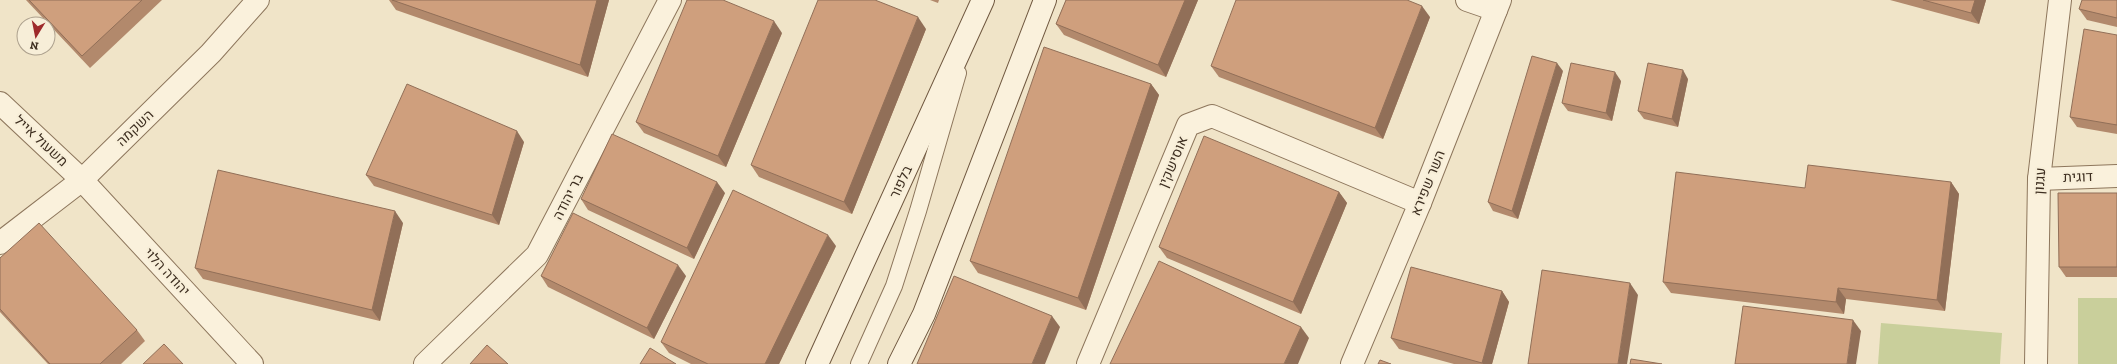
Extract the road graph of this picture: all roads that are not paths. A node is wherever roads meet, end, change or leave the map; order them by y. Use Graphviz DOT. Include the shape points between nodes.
graph roads {
  1 [pos="258,0"];
  2 [pos="670,0"];
  3 [pos="983,0"];
  4 [pos="1045,0"];
  5 [pos="1467,0"];
  6 [pos="2060,0"];
  7 [pos="1498,5"];
  8 [pos="971,31"];
  9 [pos="0,103"];
  10 [pos="2117,176"];
  11 [pos="2039,179"];
  12 [pos="82,180"];
  13 [pos="1420,204"];
  14 [pos="0,243"];
  15 [pos="252,364"];
  16 [pos="425,364"];
  17 [pos="817,364"];
  18 [pos="859,364"];
  19 [pos="899,364"];
  20 [pos="1088,364"];
  21 [pos="1352,364"];
  22 [pos="2036,364"];
  1 -- 12 [label="street, השקמה" via="211,53"];
  2 -- 16 [label="street, בר יהודה" via="537,255"];
  3 -- 8 [label="street, בלפור"];
  4 -- 19 [label="street" via="924,314"];
  5 -- 7 [label="street"];
  6 -- 11 [label="street, עגנון"];
  7 -- 13 [label="street, השר שפירא"];
  8 -- 17 [label="street, בלפור"];
  8 -- 18 [label="lane" via="894,286"];
  9 -- 12 [label="street, משעול אייל"];
  10 -- 11 [label="street, דוגית"];
  11 -- 22 [label="street, עגנון"];
  12 -- 14 [label="street, השקמה"];
  12 -- 15 [label="street, יהודה הלוי"];
  13 -- 20 [label="street, אוסישקין" via="1212,116 1188,125"];
  13 -- 21 [label="street, השר שפירא"];
}
